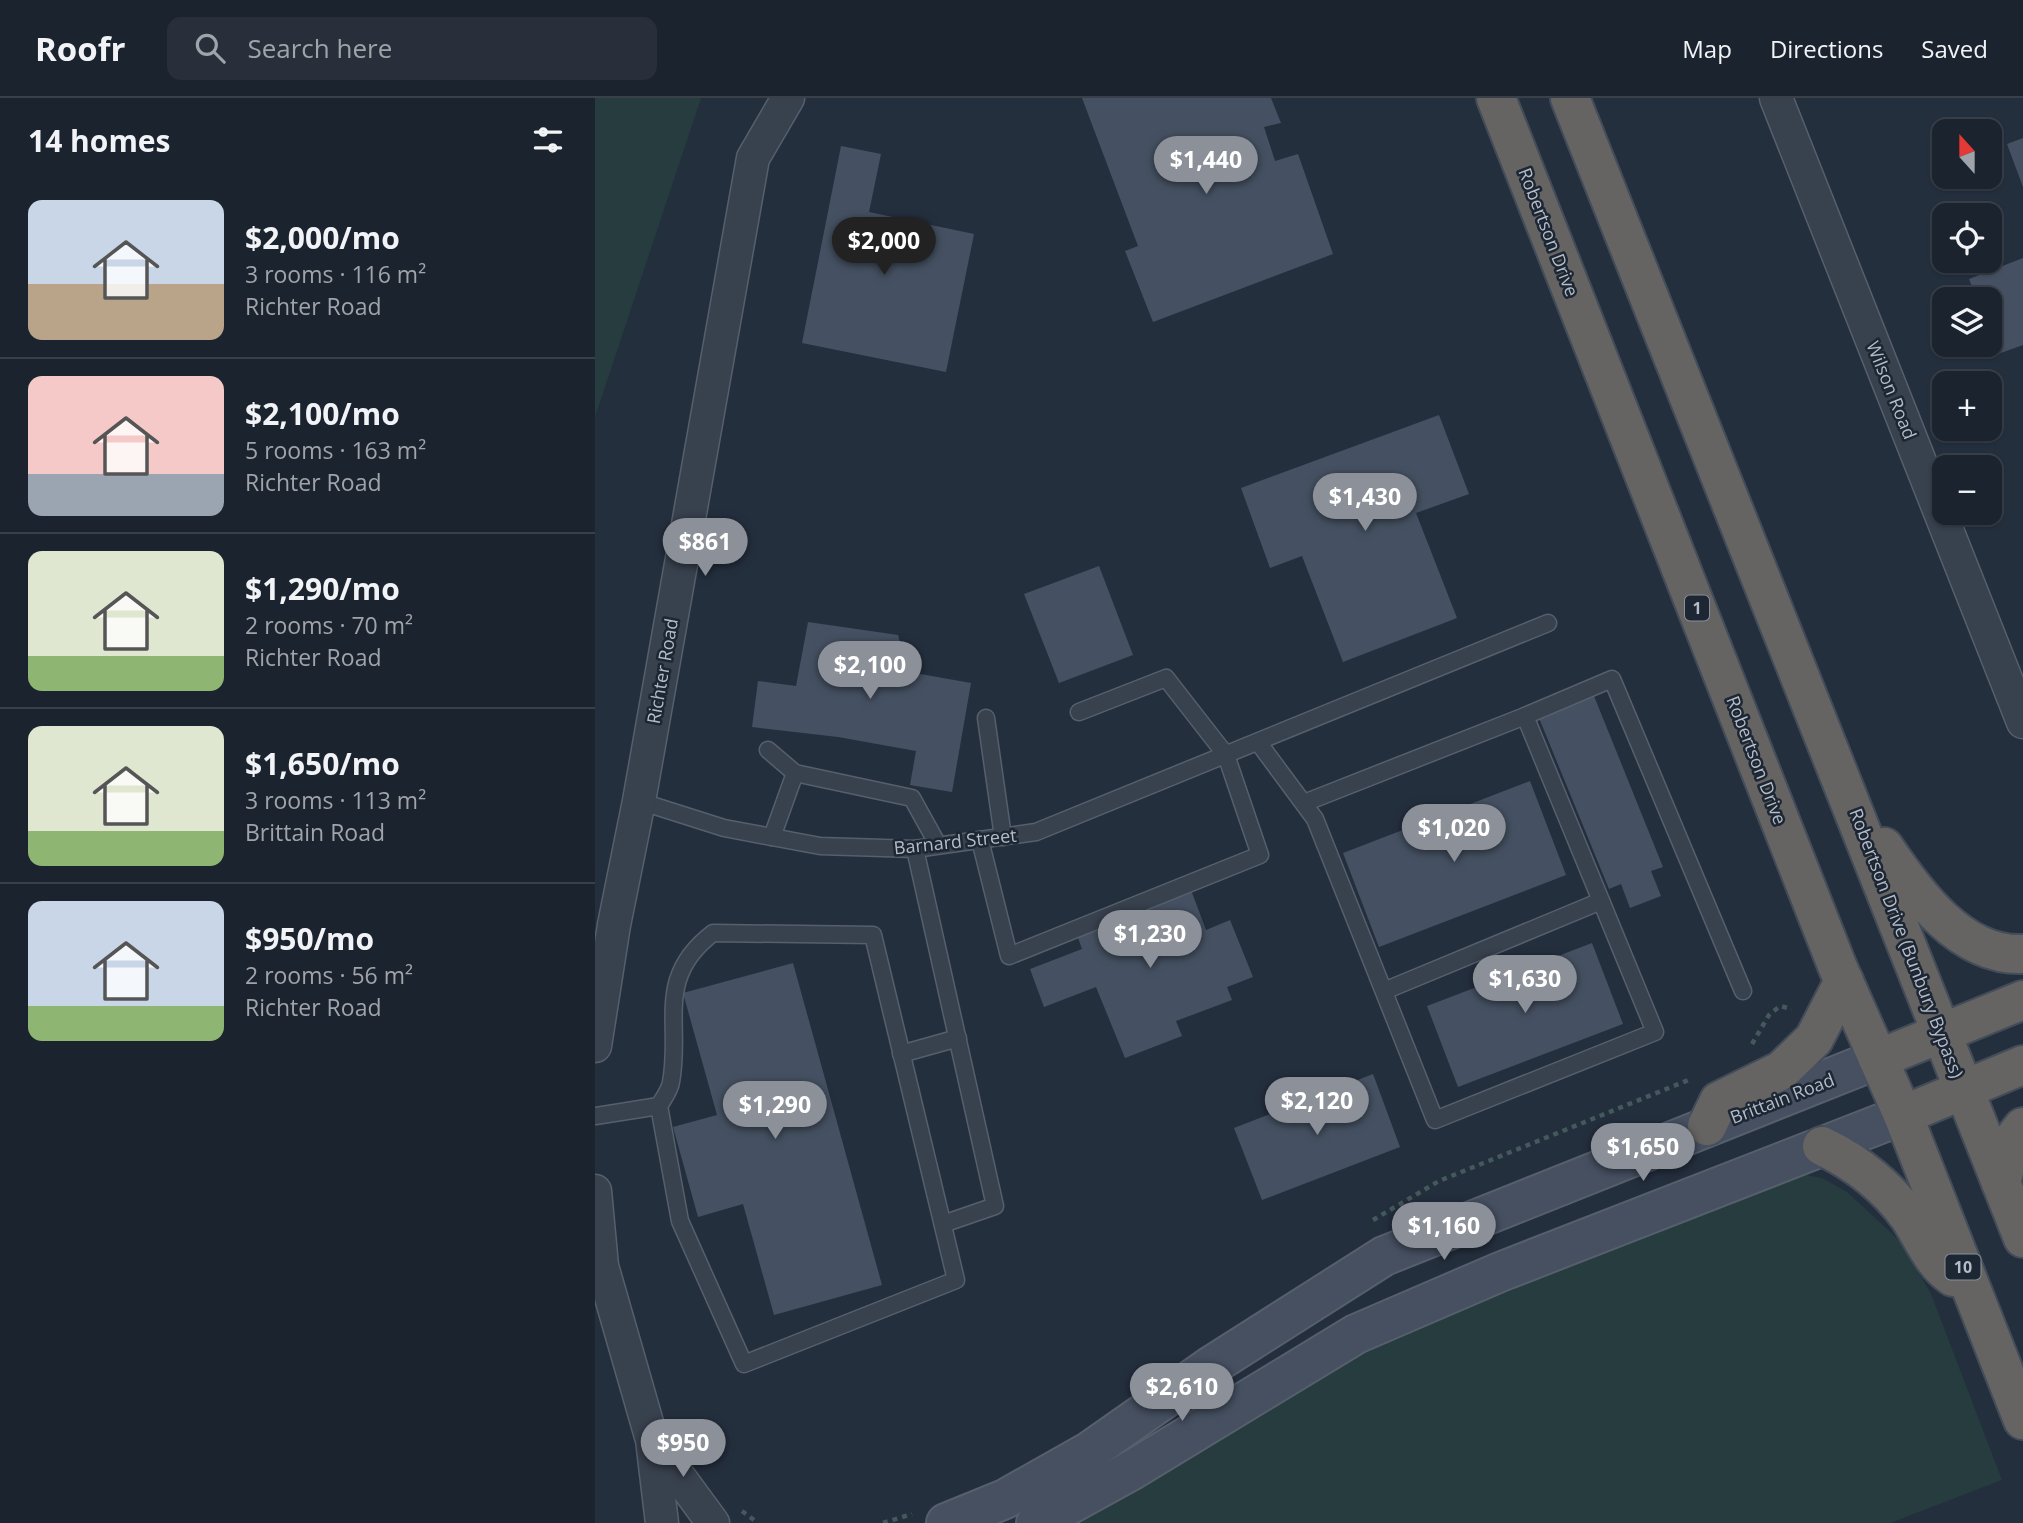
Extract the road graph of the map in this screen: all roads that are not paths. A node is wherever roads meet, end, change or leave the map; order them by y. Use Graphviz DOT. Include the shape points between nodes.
graph roads {
  1 [pos="788,98"];
  2 [pos="1496,98"];
  3 [pos="1570,98"];
  4 [pos="1776,98"];
  5 [pos="1548,623"];
  6 [pos="1079,712"];
  7 [pos="1525,716"];
  8 [pos="986,718"];
  9 [pos="2023,722"];
  10 [pos="1258,742"];
  11 [pos="768,750"];
  12 [pos="1226,755"];
  13 [pos="795,773"];
  14 [pos="1851,799"];
  15 [pos="639,802"];
  16 [pos="1304,803"];
  17 [pos="772,837"];
  18 [pos="1003,837"];
  19 [pos="980,840"];
  20 [pos="938,845"];
  21 [pos="915,849"];
  22 [pos="1601,901"];
  23 [pos="2023,954"];
  24 [pos="1844,981"];
  25 [pos="1384,991"];
  26 [pos="1743,991"];
  27 [pos="2023,1000"];
  28 [pos="1943,1033"];
  29 [pos="958,1038"];
  30 [pos="595,1046"];
  31 [pos="901,1054"];
  32 [pos="1878,1059"];
  33 [pos="2023,1065"];
  34 [pos="1964,1088"];
  35 [pos="659,1106"];
  36 [pos="1903,1115"];
  37 [pos="595,1116"];
  38 [pos="1707,1126"];
  39 [pos="2023,1127"];
  40 [pos="1822,1146"];
  41 [pos="2001,1183"];
  42 [pos="595,1191"];
  43 [pos="943,1224"];
  44 [pos="2023,1238"];
  45 [pos="1972,1290"];
  46 [pos="2023,1420"];
  47 [pos="652,1440"];
  48 [pos="662,1523"];
  49 [pos="713,1523"];
  50 [pos="946,1523"];
  51 [pos="1036,1523"];
  1 -- 15 [label="street, Richter Road" via="753,158"];
  2 -- 24 [label="highway, Robertson Drive / 1"];
  3 -- 14 [label="highway"];
  4 -- 9 [label="street, Wilson Road"];
  5 -- 10 [label="lane, Barnard Street"];
  6 -- 12 [label="lane" via="1166,678"];
  7 -- 16 [label="lane"];
  7 -- 22 [label="lane"];
  7 -- 26 [label="lane" via="1612,679"];
  8 -- 18 [label="lane"];
  10 -- 12 [label="lane, Barnard Street"];
  10 -- 16 [label="lane"];
  11 -- 13 [label="lane"];
  12 -- 18 [label="lane, Barnard Street" via="1036,832"];
  12 -- 19 [label="lane" via="1260,855 1009,956"];
  13 -- 17 [label="lane"];
  13 -- 20 [label="lane" via="907,795 915,800"];
  14 -- 23 [label="highway" via="1934,911 1969,940 2012,955"];
  14 -- 28 [label="highway, Robertson Drive (Bunbury Bypass)"];
  15 -- 17 [label="lane, Barnard Street" via="724,828"];
  15 -- 30 [label="street, Richter Road"];
  16 -- 25 [label="lane" via="1315,819"];
  17 -- 21 [label="lane, Barnard Street" via="820,846"];
  18 -- 19 [label="lane, Barnard Street"];
  19 -- 20 [label="lane, Barnard Street"];
  20 -- 21 [label="lane, Barnard Street"];
  21 -- 29 [label="lane"];
  22 -- 25 [label="lane"];
  22 -- 25 [label="lane" via="1655,1032 1435,1119"];
  24 -- 32 [label="highway, Robertson Drive / 1"];
  24 -- 38 [label="highway" via="1814,1039 1782,1070 1719,1101"];
  27 -- 28 [label="highway"];
  28 -- 32 [label="highway"];
  28 -- 34 [label="highway, Robertson Drive (Bunbury Bypass)"];
  29 -- 31 [label="lane"];
  29 -- 43 [label="lane" via="996,1206"];
  31 -- 35 [label="lane" via="873,935 713,933 694,947 673,996 671,1084"];
  31 -- 43 [label="lane"];
  32 -- 36 [label="highway, Robertson Drive / 1"];
  32 -- 38 [label="main road, Brittain Road"];
  33 -- 34 [label="highway"];
  34 -- 36 [label="highway"];
  34 -- 41 [label="highway"];
  35 -- 37 [label="lane"];
  35 -- 43 [label="lane" via="680,1221 744,1364 956,1280"];
  36 -- 40 [label="main road"];
  36 -- 45 [label="highway, Robertson Drive / 10"];
  38 -- 50 [label="main road, Brittain Road" via="1384,1256 1211,1366 1090,1451 1005,1499"];
  39 -- 41 [label="highway" via="2012,1141"];
  40 -- 45 [label="highway" via="1848,1158 1892,1195 1938,1267"];
  40 -- 51 [label="main road" via="1500,1272 1356,1334"];
  41 -- 44 [label="highway"];
  42 -- 47 [label="street" via="602,1266"];
  45 -- 46 [label="highway, Robertson Drive / 10"];
  47 -- 48 [label="street"];
  47 -- 49 [label="street"];
}
